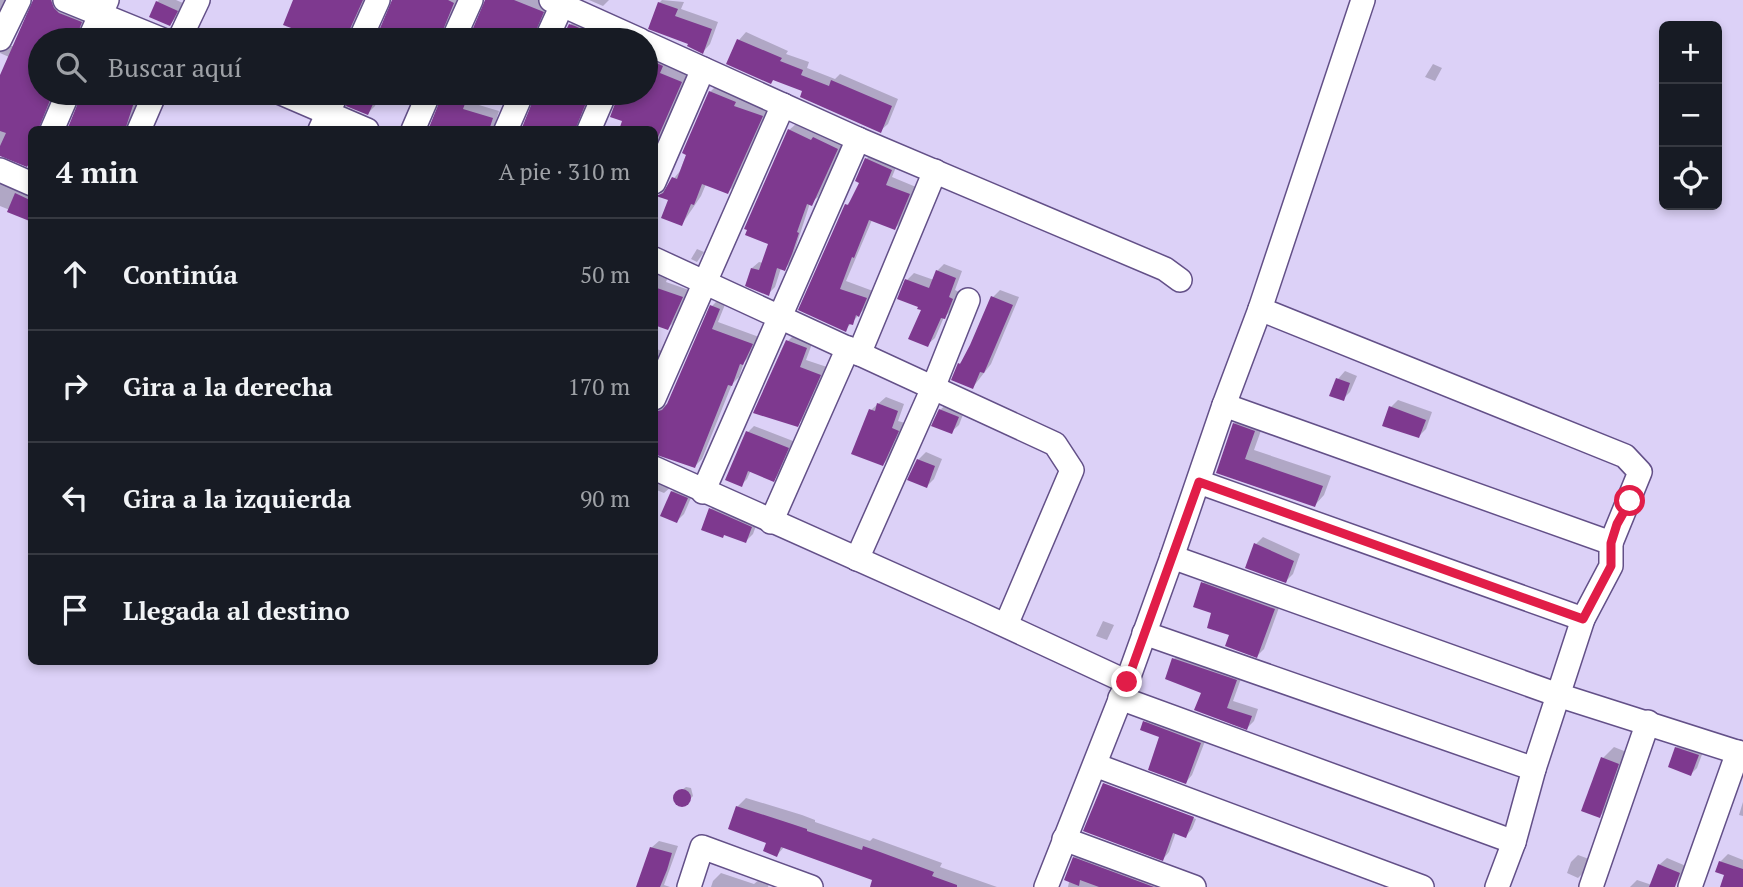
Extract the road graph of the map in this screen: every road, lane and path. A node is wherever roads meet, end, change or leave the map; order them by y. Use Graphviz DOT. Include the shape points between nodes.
graph roads {
  1 [pos="19,0"];
  2 [pos="65,0"];
  3 [pos="198,0"];
  4 [pos="378,0"];
  5 [pos="471,0"];
  6 [pos="1363,0"];
  7 [pos="556,3"];
  8 [pos="103,7"];
  9 [pos="94,28"];
  10 [pos="141,28"];
  11 [pos="185,28"];
  12 [pos="365,28"];
  13 [pos="458,28"];
  14 [pos="549,28"];
  15 [pos="610,28"];
  16 [pos="0,39"];
  17 [pos="658,50"];
  18 [pos="703,69"];
  19 [pos="783,104"];
  20 [pos="63,105"];
  21 [pos="150,105"];
  22 [pos="311,105"];
  23 [pos="424,105"];
  24 [pos="517,105"];
  25 [pos="600,105"];
  26 [pos="328,112"];
  27 [pos="54,126"];
  28 [pos="141,126"];
  29 [pos="358,126"];
  30 [pos="415,126"];
  31 [pos="508,126"];
  32 [pos="591,126"];
  33 [pos="858,139"];
  34 [pos="0,170"];
  35 [pos="935,171"];
  36 [pos="658,173"];
  37 [pos="28,182"];
  38 [pos="658,261"];
  39 [pos="1180,280"];
  40 [pos="705,282"];
  41 [pos="968,300"];
  42 [pos="1260,309"];
  43 [pos="780,317"];
  44 [pos="853,351"];
  45 [pos="933,388"];
  46 [pos="658,389"];
  47 [pos="1224,405"];
  48 [pos="658,470"];
  49 [pos="1199,482"];
  50 [pos="703,492"];
  51 [pos="771,522"];
  52 [pos="1611,543"];
  53 [pos="1172,557"];
  54 [pos="857,559"];
  55 [pos="1583,619"];
  56 [pos="1006,625"];
  57 [pos="1144,633"];
  58 [pos="1124,690"];
  59 [pos="1558,695"];
  60 [pos="1648,723"];
  61 [pos="1740,753"];
  62 [pos="1095,765"];
  63 [pos="1534,769"];
  64 [pos="1064,839"];
  65 [pos="1514,842"];
  66 [pos="689,887"];
  67 [pos="811,887"];
  68 [pos="1046,887"];
  69 [pos="1194,887"];
  70 [pos="1422,887"];
  71 [pos="1497,887"];
  72 [pos="1591,887"];
  73 [pos="1689,887"];
  1 -- 16 [label="street"];
  2 -- 8 [label="street"];
  3 -- 11 [label="street"];
  4 -- 12 [label="street"];
  5 -- 13 [label="street"];
  6 -- 42 [label="street"];
  7 -- 14 [label="street"];
  7 -- 15 [label="street"];
  8 -- 9 [label="street"];
  8 -- 10 [label="street"];
  17 -- 18 [label="street"];
  18 -- 19 [label="street"];
  18 -- 36 [label="street"];
  19 -- 33 [label="street"];
  19 -- 40 [label="street"];
  20 -- 27 [label="street"];
  21 -- 28 [label="street"];
  22 -- 26 [label="street"];
  23 -- 30 [label="street"];
  24 -- 31 [label="street"];
  25 -- 32 [label="street"];
  26 -- 29 [label="street"];
  33 -- 35 [label="street"];
  33 -- 43 [label="street"];
  34 -- 37 [label="street"];
  35 -- 39 [label="street" via="1165,269"];
  35 -- 44 [label="street"];
  38 -- 40 [label="street"];
  40 -- 43 [label="street"];
  40 -- 46 [label="street"];
  41 -- 45 [label="street"];
  42 -- 47 [label="street"];
  42 -- 52 [label="street" via="1625,456 1640,472"];
  43 -- 44 [label="street"];
  43 -- 50 [label="street"];
  44 -- 45 [label="street"];
  44 -- 51 [label="street"];
  45 -- 54 [label="street"];
  45 -- 56 [label="street" via="1055,444 1072,470"];
  47 -- 49 [label="street"];
  47 -- 52 [label="street"];
  48 -- 50 [label="street"];
  49 -- 53 [label="street"];
  49 -- 55 [label="street"];
  50 -- 51 [label="street"];
  51 -- 54 [label="street"];
  52 -- 55 [label="street" via="1611,566"];
  53 -- 57 [label="street"];
  53 -- 59 [label="street"];
  54 -- 56 [label="street"];
  55 -- 59 [label="street"];
  56 -- 58 [label="street"];
  57 -- 58 [label="street"];
  57 -- 63 [label="street"];
  58 -- 62 [label="street"];
  58 -- 65 [label="street"];
  59 -- 60 [label="street"];
  59 -- 63 [label="street"];
  60 -- 61 [label="street"];
  60 -- 72 [label="street"];
  61 -- 73 [label="street"];
  62 -- 64 [label="street"];
  62 -- 70 [label="street"];
  63 -- 65 [label="street"];
  64 -- 68 [label="street"];
  64 -- 69 [label="street"];
  65 -- 71 [label="street"];
  66 -- 67 [label="street" via="702,847"];
}
